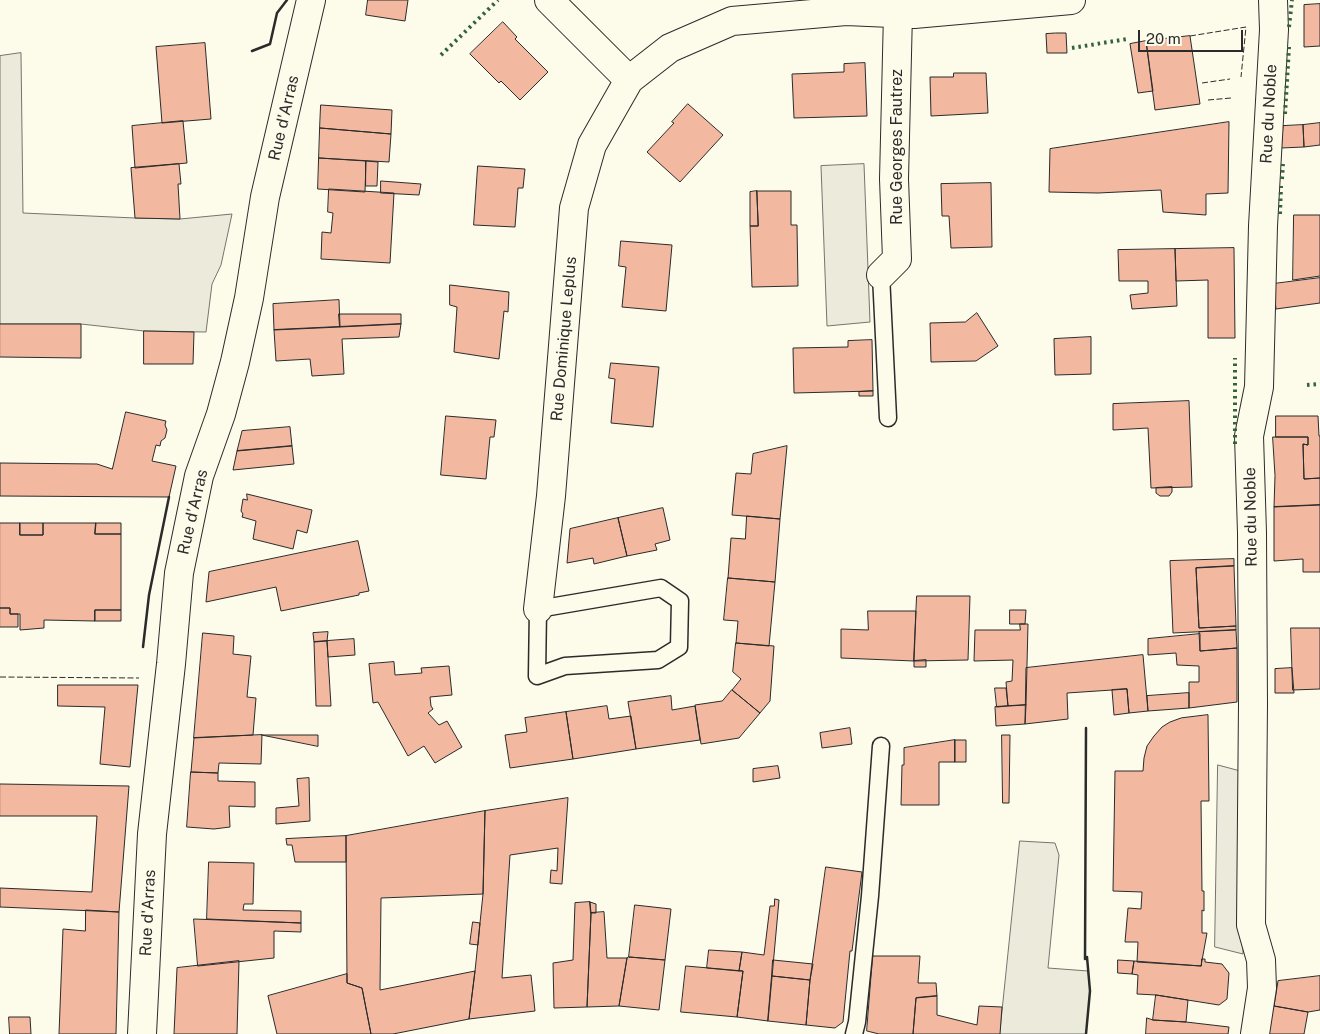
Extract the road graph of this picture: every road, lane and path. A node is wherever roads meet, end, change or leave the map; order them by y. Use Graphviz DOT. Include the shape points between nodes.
graph roads {
  1 [pos="311,0"];
  2 [pos="550,0"];
  3 [pos="1070,0"];
  4 [pos="1273,0"];
  5 [pos="898,13"];
  6 [pos="629,80"];
  7 [pos="882,275"];
  8 [pos="888,418"];
  9 [pos="538,609"];
  10 [pos="882,746"];
  11 [pos="142,1034"];
  12 [pos="854,1034"];
  13 [pos="1255,1034"];
  1 -- 11 [label="street, Rue d'Arras" via="265,197 235,362 199,476 179,573 152,834"];
  2 -- 6 [label="street"];
  3 -- 5 [label="street"];
  4 -- 13 [label="street, Rue du Noble" via="1259,388 1249,436 1253,704 1250,925 1261,960 1262,988"];
  5 -- 6 [label="street" via="846,11 732,20 670,48"];
  5 -- 7 [label="street, Rue Georges Fautrez" via="894,179 897,259"];
  6 -- 9 [label="street, Rue Dominique Leplus" via="592,145 574,208 551,496"];
  7 -- 8 [label="lane"];
  9 -- 9 [label="lane" via="537,676 565,666 658,660 679,647 680,601 662,588"];
  10 -- 12 [label="lane" via="870,896"];
}
